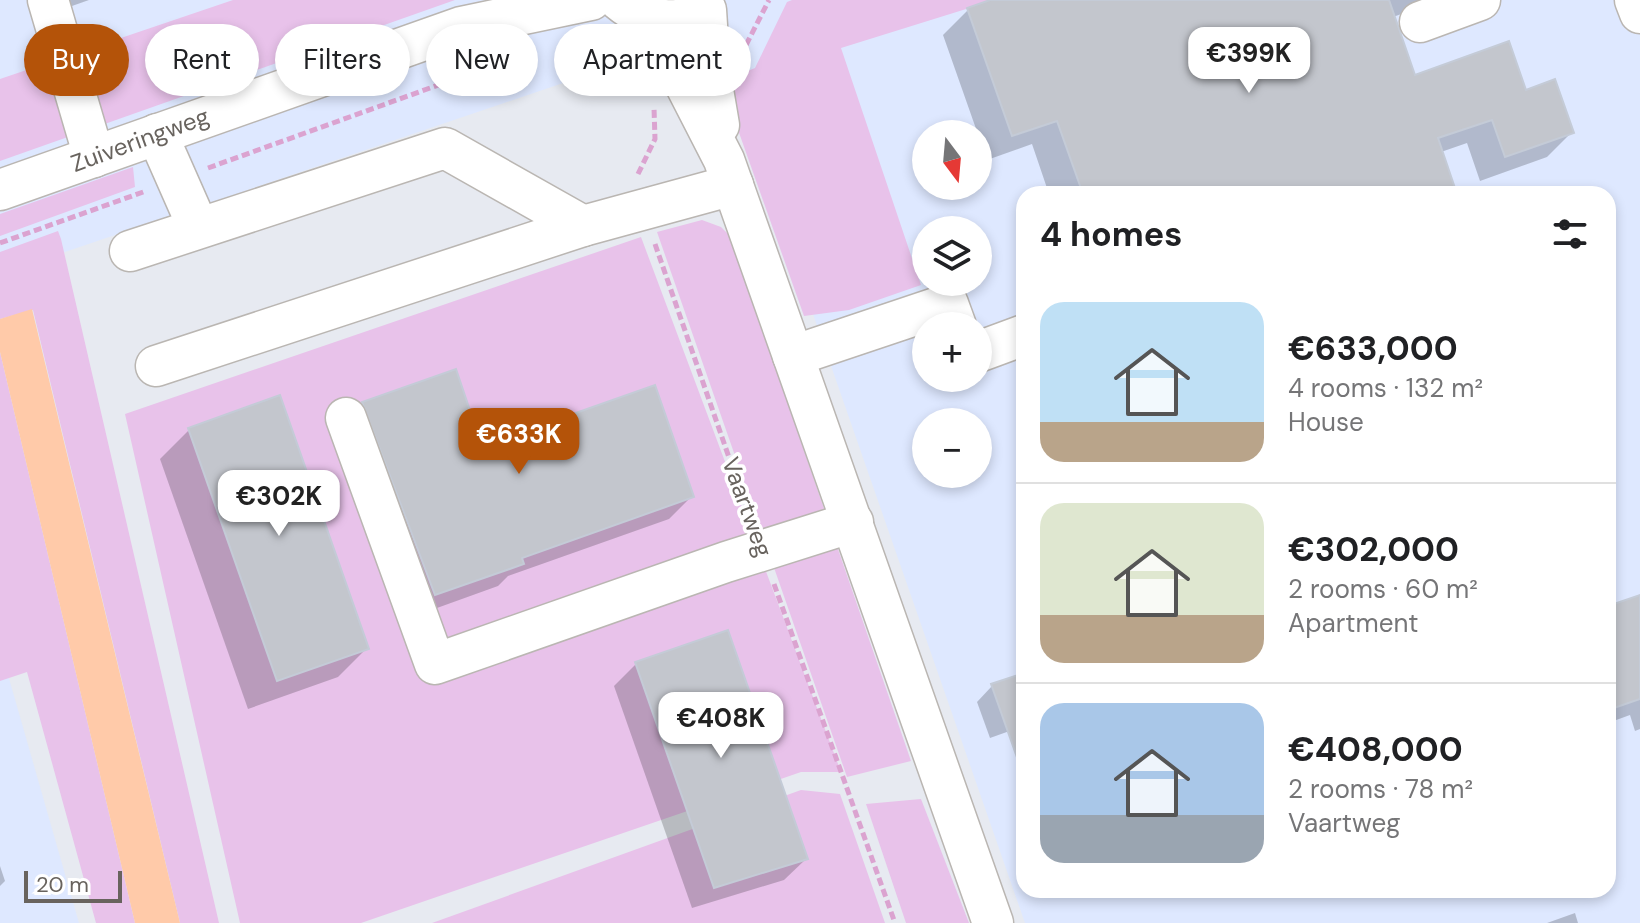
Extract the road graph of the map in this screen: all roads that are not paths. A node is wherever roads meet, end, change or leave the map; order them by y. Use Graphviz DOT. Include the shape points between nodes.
graph roads {
  1 [pos="48,0"];
  2 [pos="503,0"];
  3 [pos="591,0"];
  4 [pos="619,0"];
  5 [pos="1480,0"];
  6 [pos="1635,0"];
  7 [pos="710,5"];
  8 [pos="1640,13"];
  9 [pos="658,21"];
  10 [pos="1420,22"];
  11 [pos="466,24"];
  12 [pos="475,24"];
  13 [pos="426,39"];
  14 [pos="157,134"];
  15 [pos="94,157"];
  16 [pos="729,173"];
  17 [pos="0,190"];
  18 [pos="583,226"];
  19 [pos="198,227"];
  20 [pos="130,251"];
  21 [pos="924,312"];
  22 [pos="951,312"];
  23 [pos="912,316"];
  24 [pos="1016,338"];
  25 [pos="992,347"];
  26 [pos="793,356"];
  27 [pos="156,366"];
  28 [pos="346,418"];
  29 [pos="853,522"];
  30 [pos="993,923"];
  1 -- 15 [label="street"];
  2 -- 11 [label="street, Zuiveringweg"];
  3 -- 12 [label="street, Zuiveringweg"];
  4 -- 9 [label="street"];
  5 -- 10 [label="street"];
  6 -- 8 [label="street"];
  7 -- 9 [label="street" via="683,20"];
  7 -- 16 [label="street" via="710,72"];
  9 -- 16 [label="street"];
  13 -- 14 [label="street, Zuiveringweg"];
  14 -- 15 [label="street, Zuiveringweg"];
  14 -- 19 [label="street"];
  15 -- 17 [label="street, Zuiveringweg"];
  16 -- 18 [label="street"];
  16 -- 26 [label="street"];
  18 -- 19 [label="street" via="445,148"];
  18 -- 27 [label="street"];
  19 -- 20 [label="street"];
  21 -- 22 [label="street" via="948,304"];
  23 -- 26 [label="street"];
  24 -- 25 [label="street"];
  26 -- 29 [label="street"];
  28 -- 29 [label="street" via="435,664"];
  29 -- 30 [label="street"];
}
